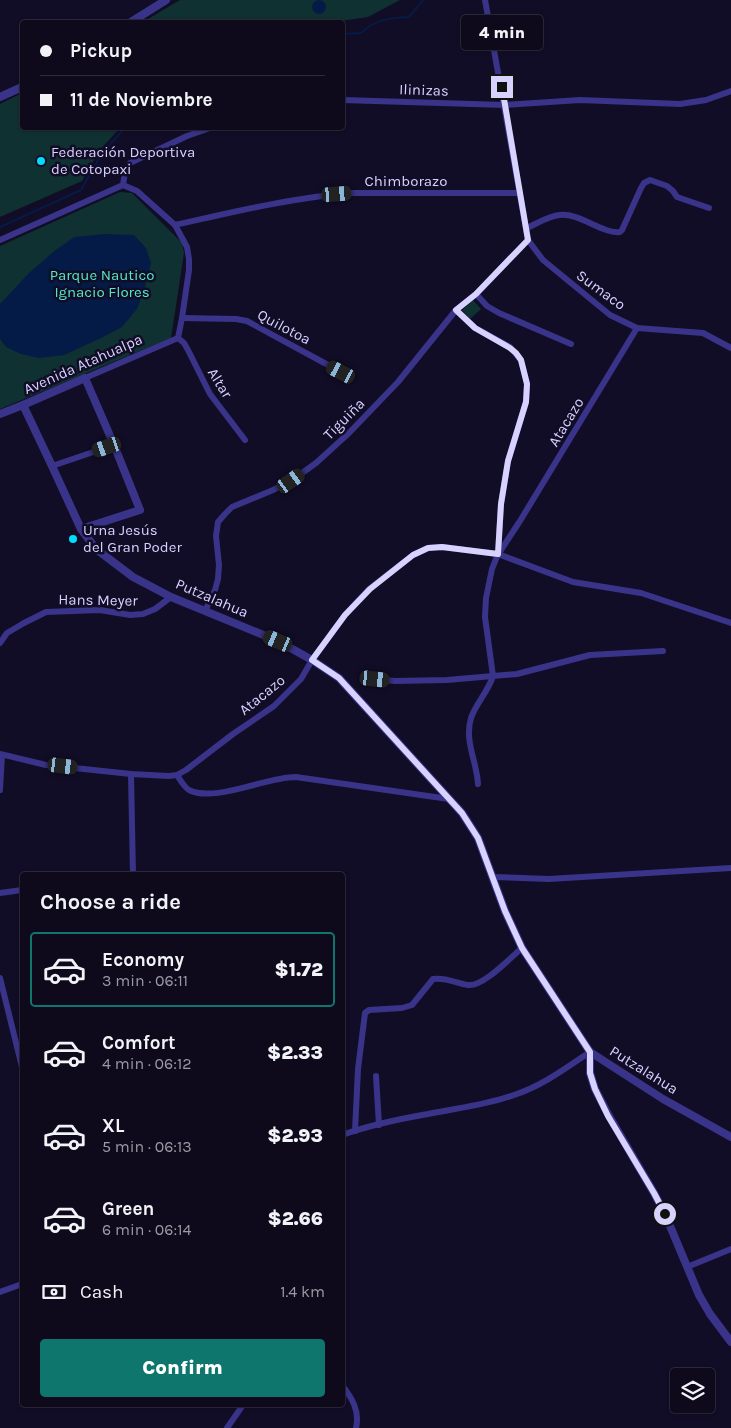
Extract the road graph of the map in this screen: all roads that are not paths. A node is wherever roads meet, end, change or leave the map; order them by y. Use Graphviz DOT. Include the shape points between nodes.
graph roads {
  1 [pos="166,0"];
  2 [pos="485,0"];
  3 [pos="134,20"];
  4 [pos="20,88"];
  5 [pos="731,91"];
  6 [pos="0,97"];
  7 [pos="345,100"];
  8 [pos="505,105"];
  9 [pos="204,130"];
  10 [pos="123,184"];
  11 [pos="520,193"];
  12 [pos="709,208"];
  13 [pos="175,226"];
  14 [pos="527,228"];
  15 [pos="0,240"];
  16 [pos="528,240"];
  17 [pos="476,294"];
  18 [pos="456,310"];
  19 [pos="182,318"];
  20 [pos="637,328"];
  21 [pos="178,338"];
  22 [pos="571,344"];
  23 [pos="731,348"];
  24 [pos="341,372"];
  25 [pos="85,378"];
  26 [pos="23,406"];
  27 [pos="0,414"];
  28 [pos="245,440"];
  29 [pos="114,445"];
  30 [pos="52,466"];
  31 [pos="81,529"];
  32 [pos="498,554"];
  33 [pos="171,597"];
  34 [pos="205,611"];
  35 [pos="731,624"];
  36 [pos="0,643"];
  37 [pos="664,651"];
  38 [pos="312,660"];
  39 [pos="493,676"];
  40 [pos="375,679"];
  41 [pos="1,754"];
  42 [pos="131,774"];
  43 [pos="177,775"];
  44 [pos="478,784"];
  45 [pos="0,790"];
  46 [pos="449,799"];
  47 [pos="731,868"];
  48 [pos="133,872"];
  49 [pos="493,877"];
  50 [pos="20,890"];
  51 [pos="0,894"];
  52 [pos="522,948"];
  53 [pos="0,978"];
  54 [pos="590,1052"];
  55 [pos="20,1059"];
  56 [pos="376,1076"];
  57 [pos="379,1124"];
  58 [pos="355,1131"];
  59 [pos="345,1134"];
  60 [pos="731,1137"];
  61 [pos="731,1249"];
  62 [pos="687,1267"];
  63 [pos="20,1285"];
  64 [pos="0,1292"];
  65 [pos="731,1342"];
  66 [pos="345,1389"];
  67 [pos="242,1407"];
  68 [pos="227,1428"];
  69 [pos="356,1428"];
  1 -- 3 [label="street"];
  2 -- 8 [label="street"];
  4 -- 6 [label="street"];
  5 -- 8 [label="street, Ilinizas" via="706,100 680,104 580,100"];
  7 -- 8 [label="street, Ilinizas"];
  8 -- 11 [label="street"];
  9 -- 10 [label="street" via="130,163"];
  10 -- 13 [label="street" via="137,191"];
  10 -- 15 [label="street"];
  11 -- 13 [label="street, Chimborazo" via="324,195"];
  11 -- 14 [label="street"];
  12 -- 14 [label="street" via="677,197 667,186 650,180 641,188 620,232 565,215 552,216"];
  13 -- 19 [label="street" via="187,247 189,259"];
  14 -- 16 [label="street"];
  16 -- 17 [label="street, Tiguiña"];
  16 -- 20 [label="street, Sumaco" via="543,260 610,315"];
  17 -- 18 [label="street, Tiguiña"];
  17 -- 22 [label="street" via="499,313"];
  18 -- 32 [label="street" via="475,328 516,353 527,384 526,402 508,461"];
  18 -- 34 [label="street, Tiguiña" via="398,382 316,463 291,481 232,507 224,514 218,522 216,536 218,579"];
  19 -- 21 [label="street"];
  19 -- 24 [label="street, Quilotoa" via="247,321"];
  20 -- 23 [label="street, Sumaco" via="703,333"];
  20 -- 32 [label="street, Atacazo"];
  21 -- 25 [label="street, Avenida Atahualpa"];
  21 -- 28 [label="street, Altar" via="188,350 210,394"];
  25 -- 26 [label="street, Avenida Atahualpa"];
  25 -- 29 [label="street"];
  26 -- 27 [label="street, Avenida Atahualpa"];
  26 -- 30 [label="street, Putzalahua"];
  29 -- 30 [label="street"];
  29 -- 31 [label="street" via="140,510"];
  30 -- 31 [label="street, Putzalahua"];
  31 -- 33 [label="street, Putzalahua" via="96,549 133,577"];
  32 -- 35 [label="street, Atacazo" via="573,582 641,593"];
  32 -- 38 [label="street, Atacazo" via="442,547 428,548 413,555 370,589 345,615"];
  32 -- 39 [label="street" via="486,598 485,617"];
  33 -- 34 [label="street, Putzalahua"];
  33 -- 36 [label="street, Hans Meyer" via="143,614 100,610 46,612 24,622"];
  34 -- 38 [label="street, Putzalahua" via="278,641"];
  37 -- 39 [label="street" via="590,655 518,674"];
  38 -- 43 [label="street, Atacazo" via="301,679 274,706"];
  38 -- 46 [label="street, Putzalahua" via="339,678"];
  39 -- 40 [label="street" via="418,681"];
  39 -- 44 [label="street" via="470,720 470,746"];
  41 -- 42 [label="street" via="46,765"];
  41 -- 45 [label="street"];
  42 -- 43 [label="street"];
  42 -- 48 [label="street"];
  43 -- 46 [label="street" via="187,789 202,794 296,777"];
  46 -- 49 [label="street, Putzalahua" via="478,838"];
  47 -- 49 [label="street" via="549,878"];
  49 -- 52 [label="street, Putzalahua"];
  50 -- 51 [label="street"];
  52 -- 54 [label="street, Putzalahua"];
  52 -- 58 [label="street" via="478,983 470,985 433,979 412,1004 365,1013"];
  53 -- 55 [label="street"];
  54 -- 57 [label="street" via="551,1078 515,1095 478,1106"];
  54 -- 60 [label="street, Putzalahua" via="663,1099"];
  54 -- 62 [label="street" via="590,1073 595,1089 665,1214"];
  56 -- 57 [label="street"];
  57 -- 58 [label="street"];
  58 -- 59 [label="street"];
  61 -- 62 [label="street"];
  62 -- 65 [label="street" via="710,1314"];
  63 -- 64 [label="street"];
  66 -- 69 [label="street" via="357,1409"];
  67 -- 68 [label="street"];
}
